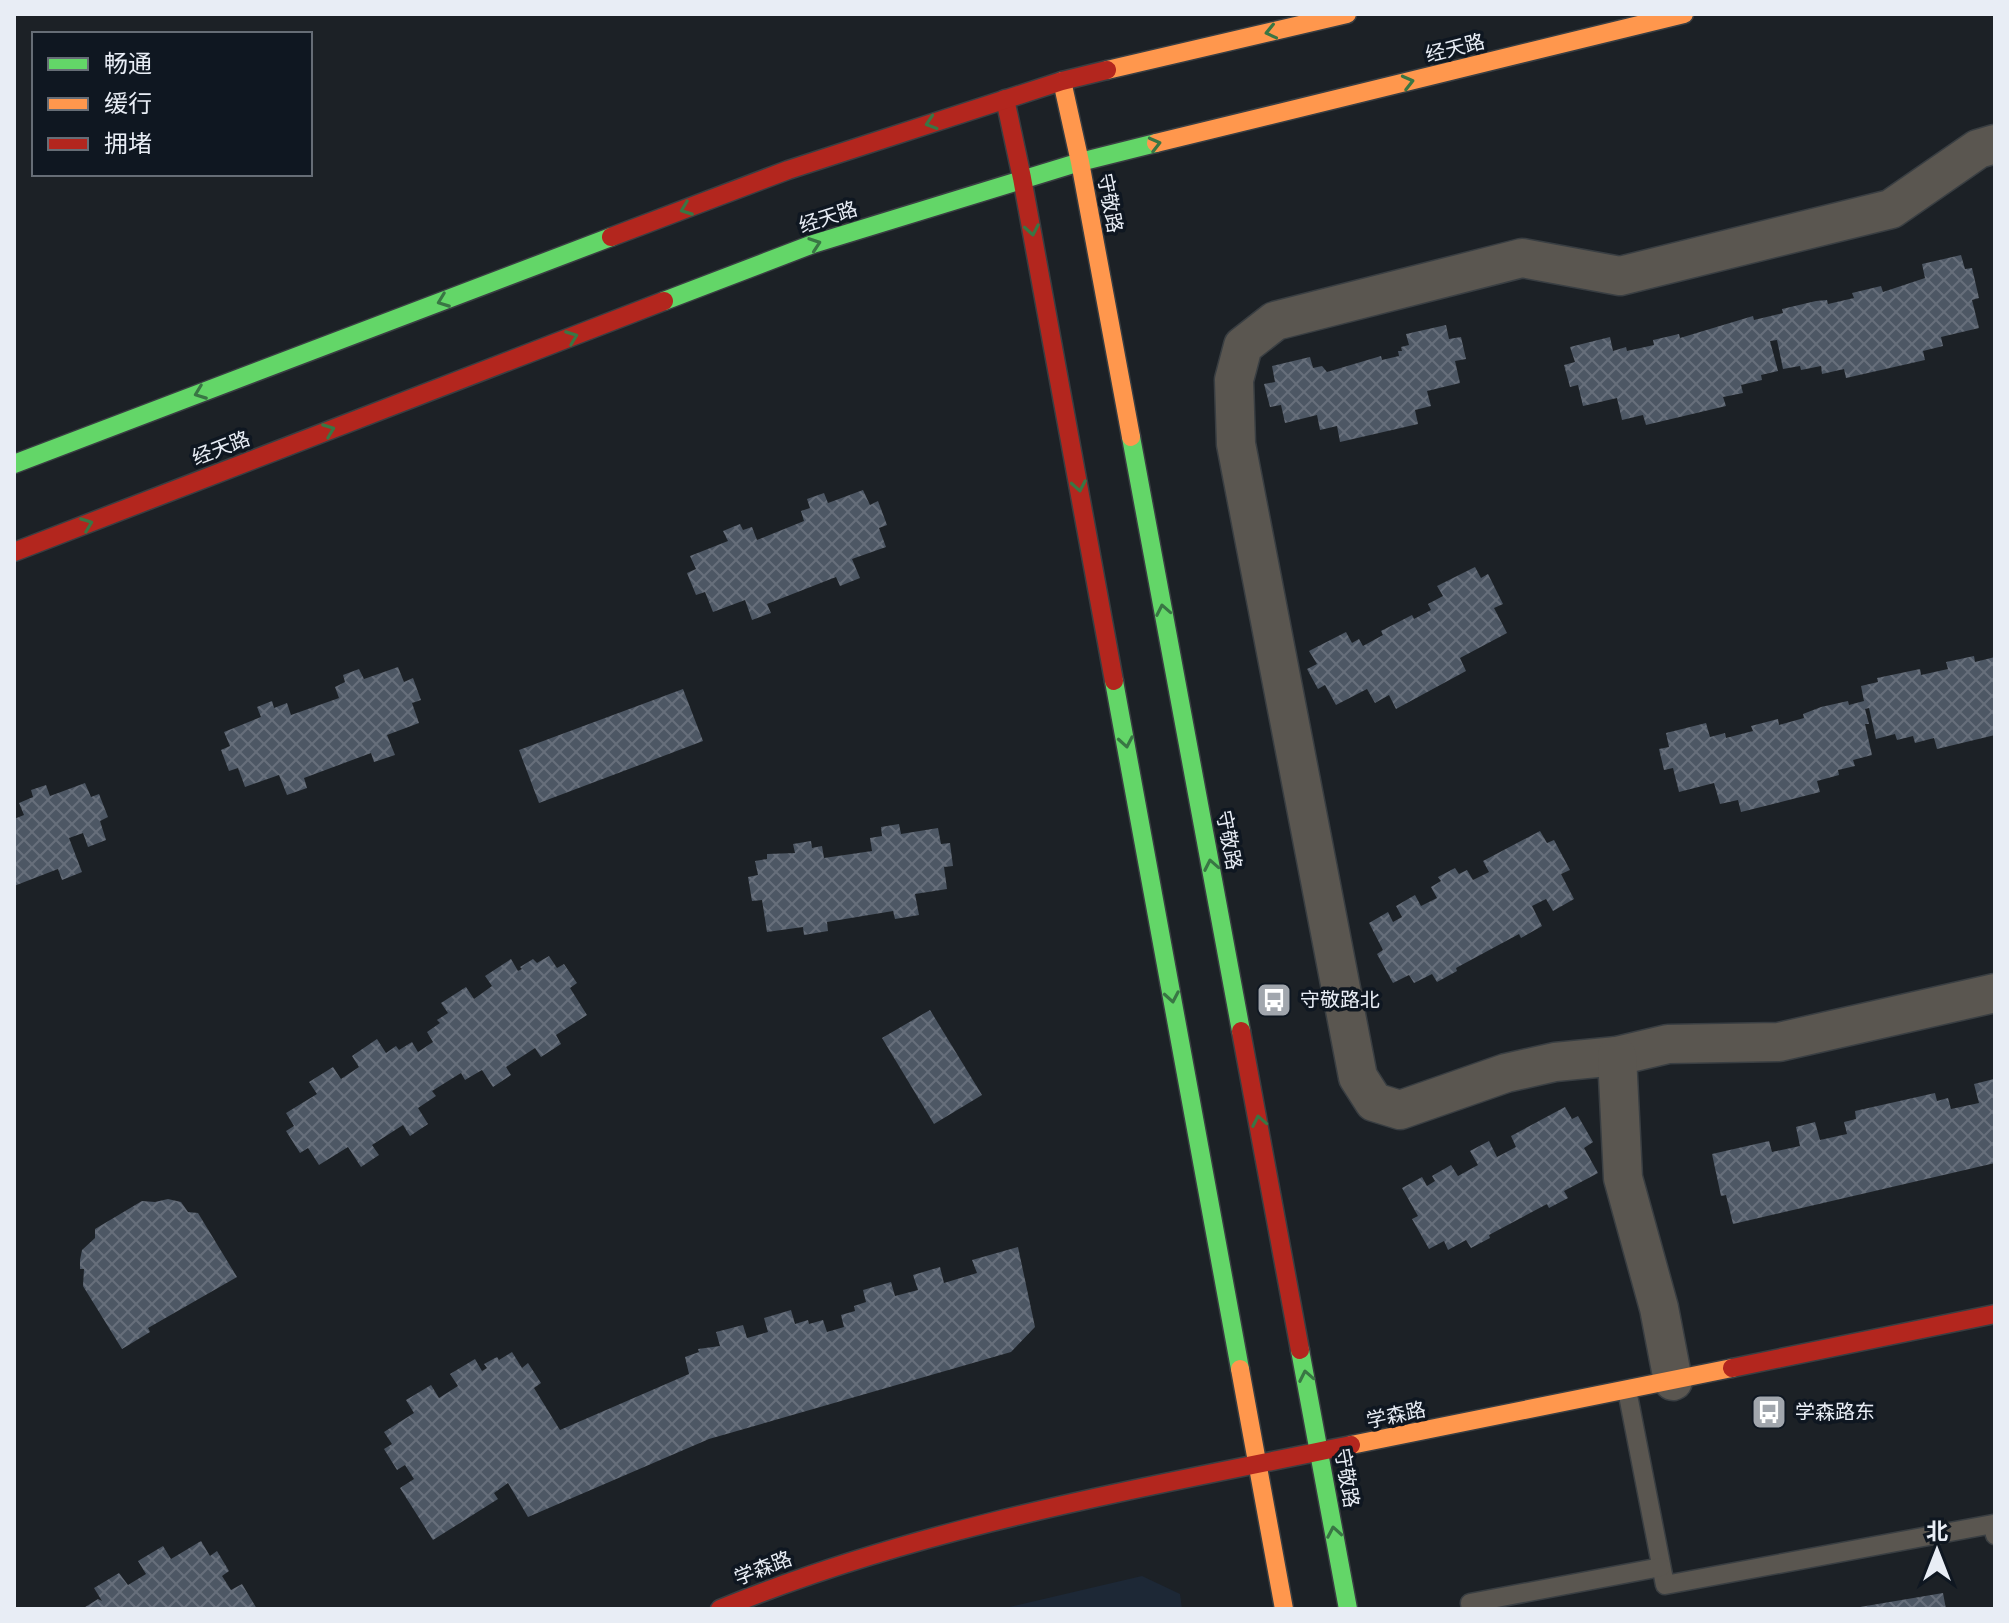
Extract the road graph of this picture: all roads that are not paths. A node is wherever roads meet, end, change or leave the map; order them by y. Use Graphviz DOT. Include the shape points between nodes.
graph roads {
  1 [pos="1347,14"];
  2 [pos="1684,14"];
  3 [pos="1062,81"];
  4 [pos="1005,99"];
  5 [pos="1995,144"];
  6 [pos="1080,162"];
  7 [pos="1022,178"];
  8 [pos="14,464"];
  9 [pos="14,552"];
  10 [pos="1995,993"];
  11 [pos="1617,1056"];
  12 [pos="1995,1314"];
  13 [pos="1673,1381"];
  14 [pos="1627,1390"];
  15 [pos="1321,1453"];
  16 [pos="1258,1466"];
  17 [pos="1995,1535"];
  18 [pos="1661,1567"];
  19 [pos="720,1609"];
  20 [pos="1284,1609"];
  21 [pos="1348,1609"];
  22 [pos="1471,1609"];
  1 -- 3 [label="main road, one-way"];
  6 -- 2 [label="main road, 经天路, one-way"];
  3 -- 4 [label="main road"];
  3 -- 6 [label="main road, 守敬路"];
  4 -- 7 [label="main road"];
  4 -- 8 [label="main road, one-way" via="788,170"];
  5 -- 11 [label="street" via="1978,149 1891,209 1620,276 1522,258 1275,321 1243,346 1234,380 1236,444 1358,1077 1374,1102 1400,1110 1506,1073"];
  6 -- 7 [label="main road, 经天路"];
  15 -- 6 [label="main road, 守敬路, one-way"];
  9 -- 7 [label="main road, 经天路, one-way" via="813,244"];
  7 -- 16 [label="main road, one-way"];
  10 -- 11 [label="street" via="1779,1042 1668,1044"];
  11 -- 13 [label="street" via="1623,1178"];
  12 -- 13 [label="main road, 学森路"];
  13 -- 14 [label="main road, 学森路"];
  14 -- 15 [label="main road, 学森路"];
  14 -- 18 [label="lane"];
  15 -- 16 [label="main road, 学森路"];
  21 -- 15 [label="main road, 守敬路, one-way"];
  16 -- 19 [label="main road, 学森路" via="1034,1510 793,1579"];
  16 -- 20 [label="main road"];
  17 -- 18 [label="lane" via="1993,1524 1665,1585"];
  18 -- 22 [label="lane" via="1470,1603"];
}
